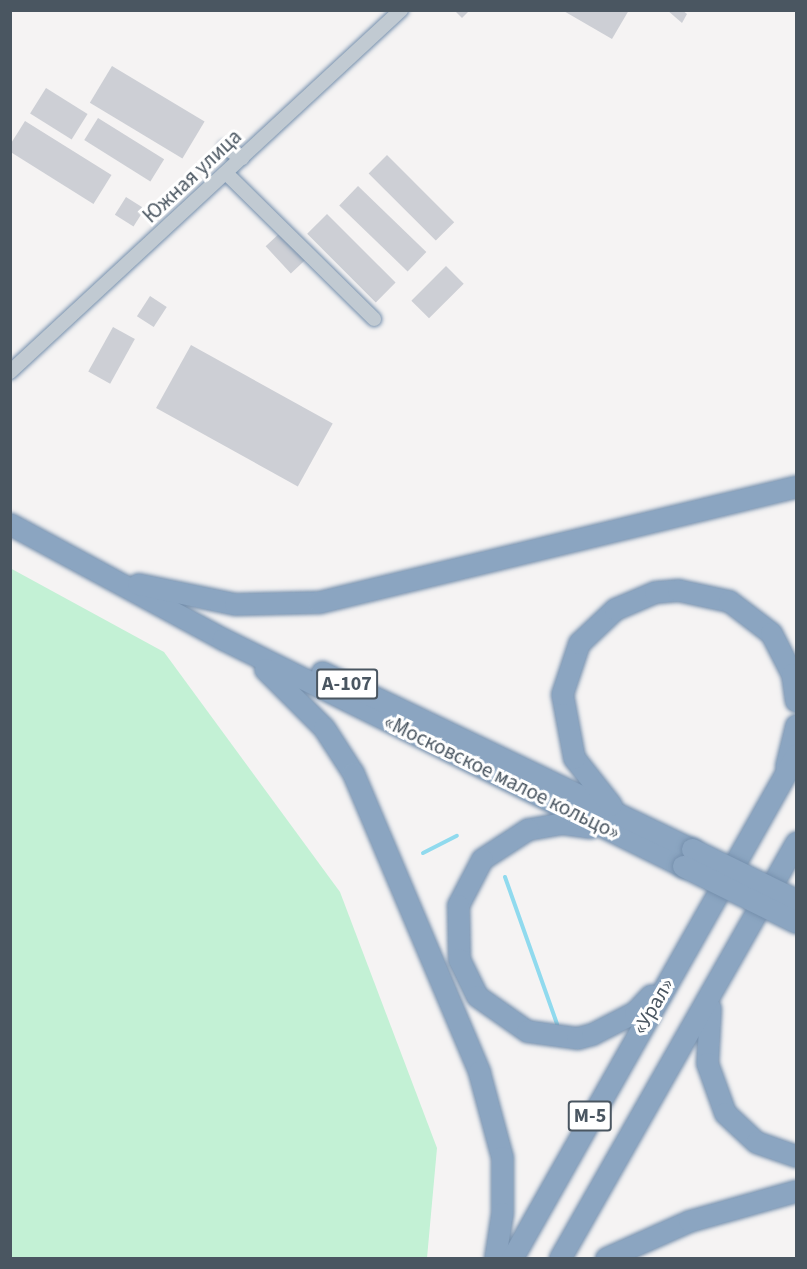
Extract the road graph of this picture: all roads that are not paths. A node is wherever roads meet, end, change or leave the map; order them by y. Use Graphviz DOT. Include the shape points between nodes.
graph roads {
  1 [pos="401,10"];
  2 [pos="225,148"];
  3 [pos="242,158"];
  4 [pos="226,173"];
  5 [pos="374,319"];
  6 [pos="10,372"];
  7 [pos="796,487"];
  8 [pos="10,524"];
  9 [pos="50,545"];
  10 [pos="129,582"];
  11 [pos="223,639"];
  12 [pos="796,700"];
  13 [pos="796,725"];
  14 [pos="796,755"];
  15 [pos="782,781"];
  16 [pos="639,834"];
  17 [pos="796,842"];
  18 [pos="687,858"];
  19 [pos="796,900"];
  20 [pos="796,922"];
  21 [pos="671,975"];
  22 [pos="712,997"];
  23 [pos="796,1156"];
  24 [pos="796,1191"];
  25 [pos="495,1258"];
  26 [pos="512,1258"];
  27 [pos="560,1258"];
  28 [pos="606,1258"];
  1 -- 3 [label="street, Южная улица"];
  2 -- 3 [label="street"];
  3 -- 4 [label="street, Южная улица"];
  4 -- 5 [label="street"];
  4 -- 6 [label="street, Южная улица"];
  7 -- 10 [label="highway" via="319,602 235,604"];
  8 -- 9 [label="highway, «Московское малое кольцо» / А-107"];
  9 -- 10 [label="highway, «Московское малое кольцо» / А-107"];
  9 -- 11 [label="highway, «Московское малое кольцо» / А-107"];
  10 -- 16 [label="highway, «Московское малое кольцо» / А-107"];
  11 -- 16 [label="highway, «Московское малое кольцо» / А-107"];
  11 -- 25 [label="highway" via="285,686 324,728 366,802 479,1072 496,1126 503,1179"];
  12 -- 16 [label="highway" via="792,674 771,633 729,601 704,592 655,592 597,623 568,666 564,724 574,758 593,788"];
  13 -- 15 [label="highway"];
  14 -- 15 [label="highway, «Урал» / М-5"];
  15 -- 21 [label="highway, «Урал» / М-5"];
  16 -- 18 [label="highway, «Московское малое кольцо» / А-107"];
  16 -- 21 [label="highway" via="563,823 528,830 495,847 470,873 462,890 455,924 459,959 477,996 493,1010 527,1031 577,1038 614,1025"];
  17 -- 22 [label="highway, М-5"];
  18 -- 19 [label="highway, «Московское малое кольцо» / А-107, bridge"];
  18 -- 20 [label="highway, «Московское малое кольцо» / А-107, bridge"];
  21 -- 26 [label="highway, «Урал» / М-5"];
  22 -- 23 [label="highway" via="707,1063 725,1113 756,1142"];
  22 -- 27 [label="highway, М-5"];
  24 -- 28 [label="highway" via="689,1221"];
}
